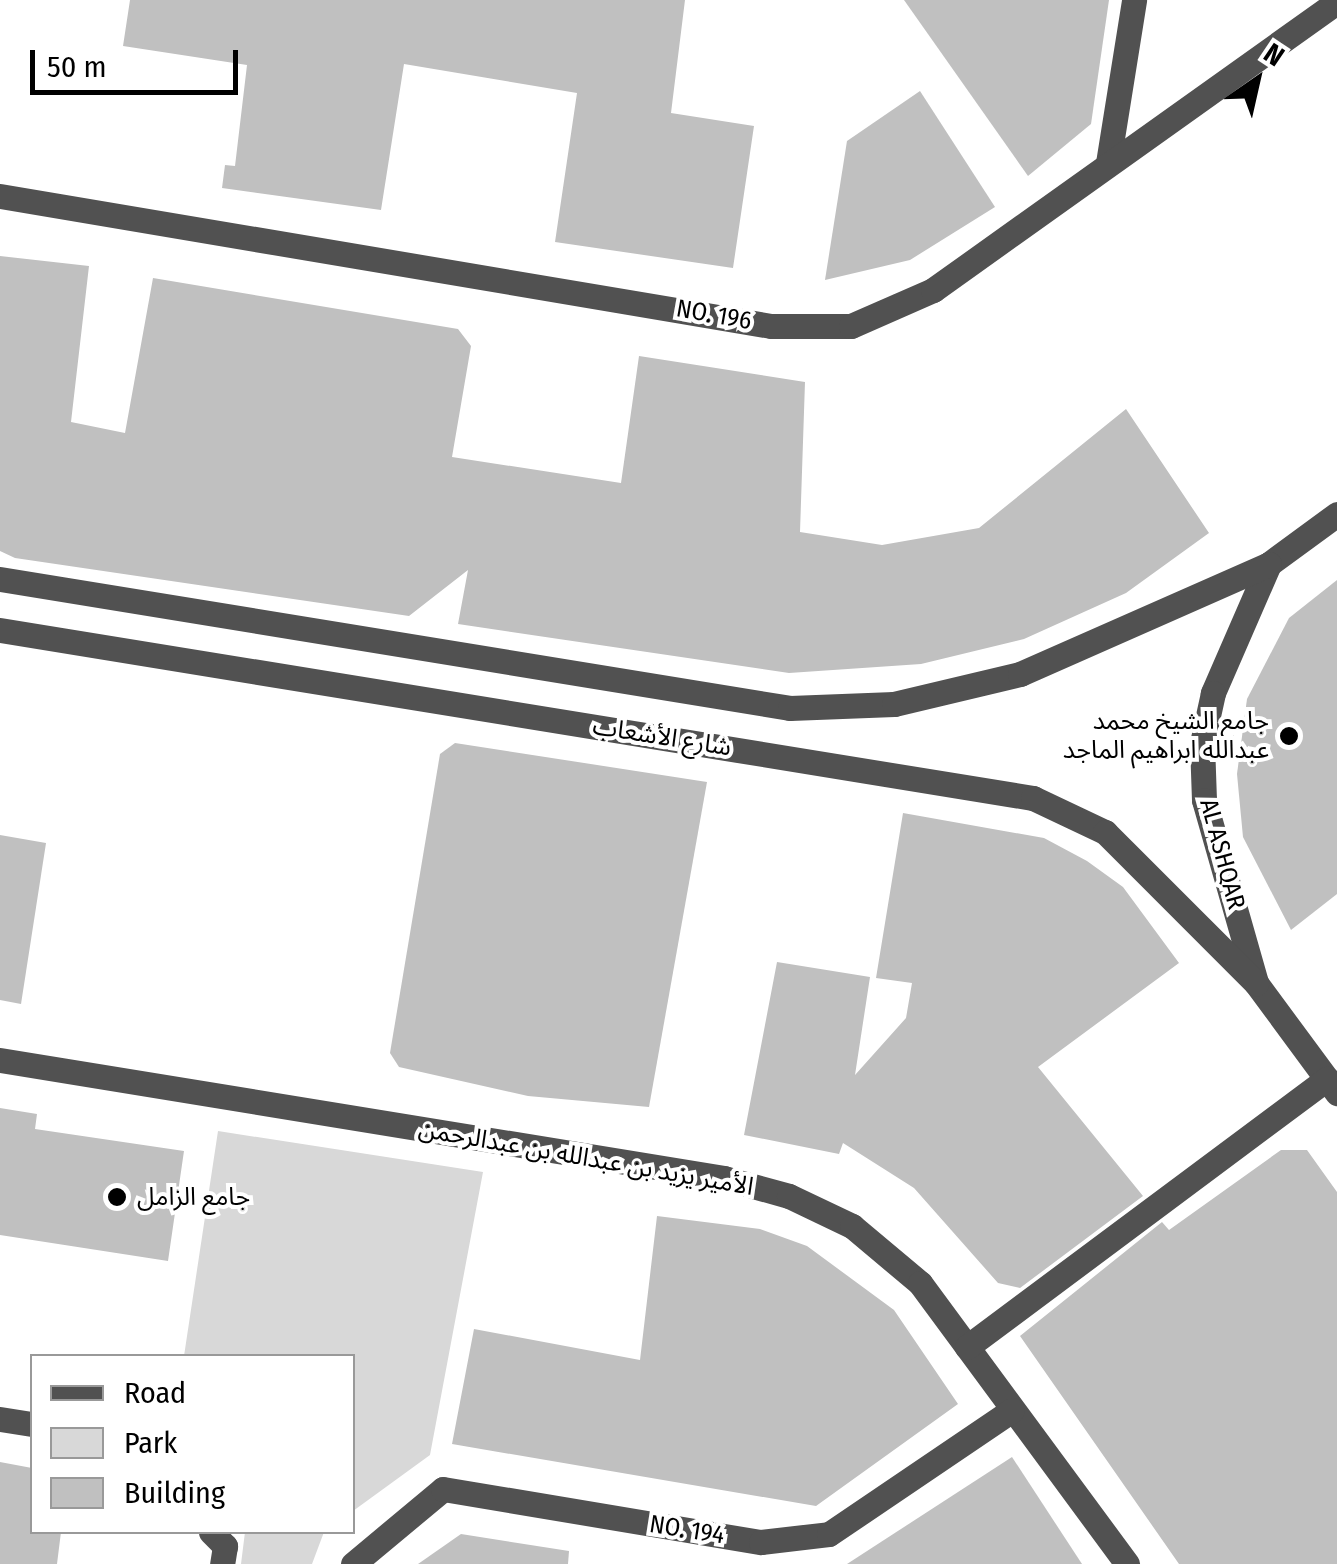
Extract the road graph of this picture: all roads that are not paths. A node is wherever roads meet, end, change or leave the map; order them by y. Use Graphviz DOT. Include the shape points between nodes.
graph roads {
  1 [pos="1134,0"];
  2 [pos="1337,2"];
  3 [pos="1108,163"];
  4 [pos="0,196"];
  5 [pos="1337,514"];
  6 [pos="1269,564"];
  7 [pos="0,579"];
  8 [pos="0,630"];
  9 [pos="1256,984"];
  10 [pos="0,1060"];
  11 [pos="1332,1086"];
  12 [pos="966,1347"];
  13 [pos="1012,1410"];
  14 [pos="0,1419"];
  15 [pos="30,1424"];
  16 [pos="213,1534"];
  17 [pos="222,1564"];
  18 [pos="353,1564"];
  19 [pos="1126,1564"];
  1 -- 3 [label="street"];
  2 -- 3 [label="street, NO. 196"];
  3 -- 4 [label="street, NO. 196" via="932,290 851,326 771,326"];
  5 -- 6 [label="street"];
  6 -- 7 [label="street, شارع الأشعاب" via="1020,674 894,704 790,708"];
  6 -- 9 [label="street, AL ASHQAR" via="1213,693 1202,743 1204,800"];
  8 -- 9 [label="street, شارع الأشعاب" via="1033,798 1105,832"];
  9 -- 11 [label="street, AL ASHQAR"];
  10 -- 12 [label="street, الأمير يزيد بن عبدالله بن عبدالرحمن" via="724,1178 789,1196 852,1226 920,1283"];
  11 -- 12 [label="street"];
  12 -- 13 [label="street, الأمير يزيد بن عبدالله بن عبدالرحمن"];
  13 -- 18 [label="street, NO. 194" via="829,1534 761,1542 443,1489"];
  13 -- 19 [label="street, الأمير يزيد بن عبدالله بن عبدالرحمن"];
  14 -- 15 [label="street"];
  16 -- 17 [label="street" via="224,1546"];
}
